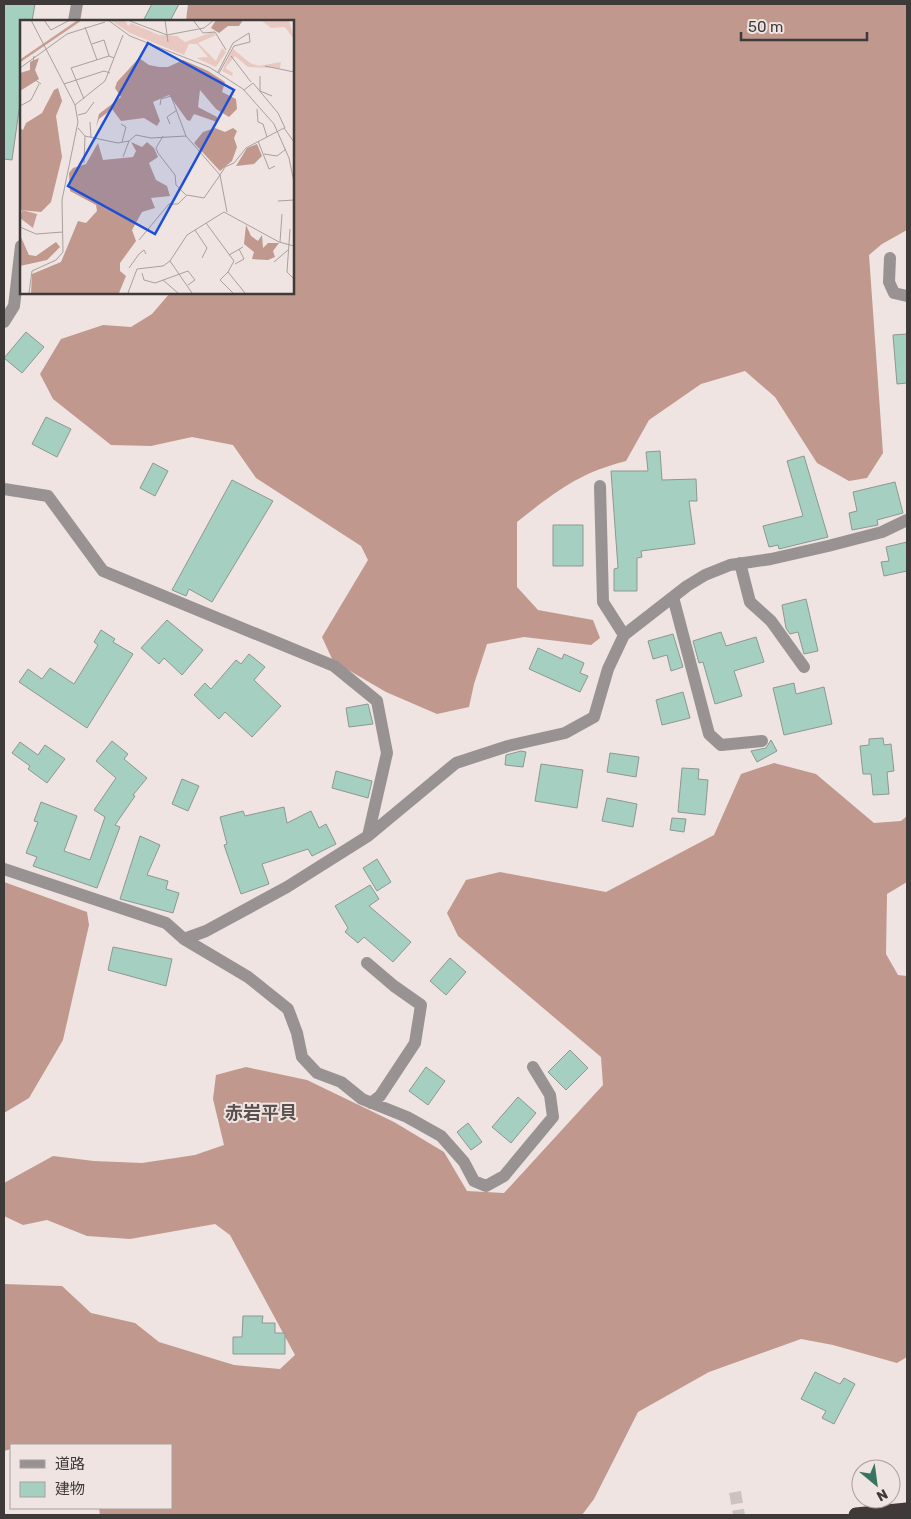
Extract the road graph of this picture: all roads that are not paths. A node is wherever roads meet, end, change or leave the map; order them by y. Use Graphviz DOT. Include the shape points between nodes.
graph roads {
  1 [pos="77,4"];
  2 [pos="74,20"];
  3 [pos="20,255"];
  4 [pos="890,258"];
  5 [pos="907,296"];
  6 [pos="4,322"];
  7 [pos="600,486"];
  8 [pos="4,489"];
  9 [pos="907,520"];
  10 [pos="740,563"];
  11 [pos="673,597"];
  12 [pos="624,635"];
  13 [pos="804,667"];
  14 [pos="762,741"];
  15 [pos="368,836"];
  16 [pos="4,869"];
  17 [pos="184,939"];
  18 [pos="367,963"];
  19 [pos="533,1067"];
  20 [pos="371,1103"];
  21 [pos="907,1510"];
  22 [pos="856,1515"];
  1 -- 2 [label="street"];
  3 -- 6 [label="street" via="14,306"];
  4 -- 5 [label="street" via="889,282 894,293"];
  7 -- 12 [label="street" via="603,602"];
  8 -- 15 [label="street" via="48,496 103,571 334,666 376,701 388,753"];
  9 -- 10 [label="street" via="882,532 828,546"];
  10 -- 11 [label="street" via="705,575"];
  10 -- 13 [label="street" via="750,602 770,621"];
  11 -- 12 [label="street"];
  11 -- 14 [label="street" via="709,734 721,745"];
  12 -- 15 [label="street" via="608,669 594,717 565,733 508,746 456,763"];
  15 -- 17 [label="street" via="287,887 206,931"];
  16 -- 17 [label="street" via="166,923"];
  17 -- 20 [label="street" via="248,977 288,1009 302,1057 317,1073 341,1082"];
  18 -- 20 [label="street" via="421,1005 416,1043 380,1096"];
  19 -- 20 [label="street" via="550,1095 553,1117 504,1176 486,1186 474,1181 464,1162 441,1136 408,1117"];
  21 -- 22 [label="highway"];
}
